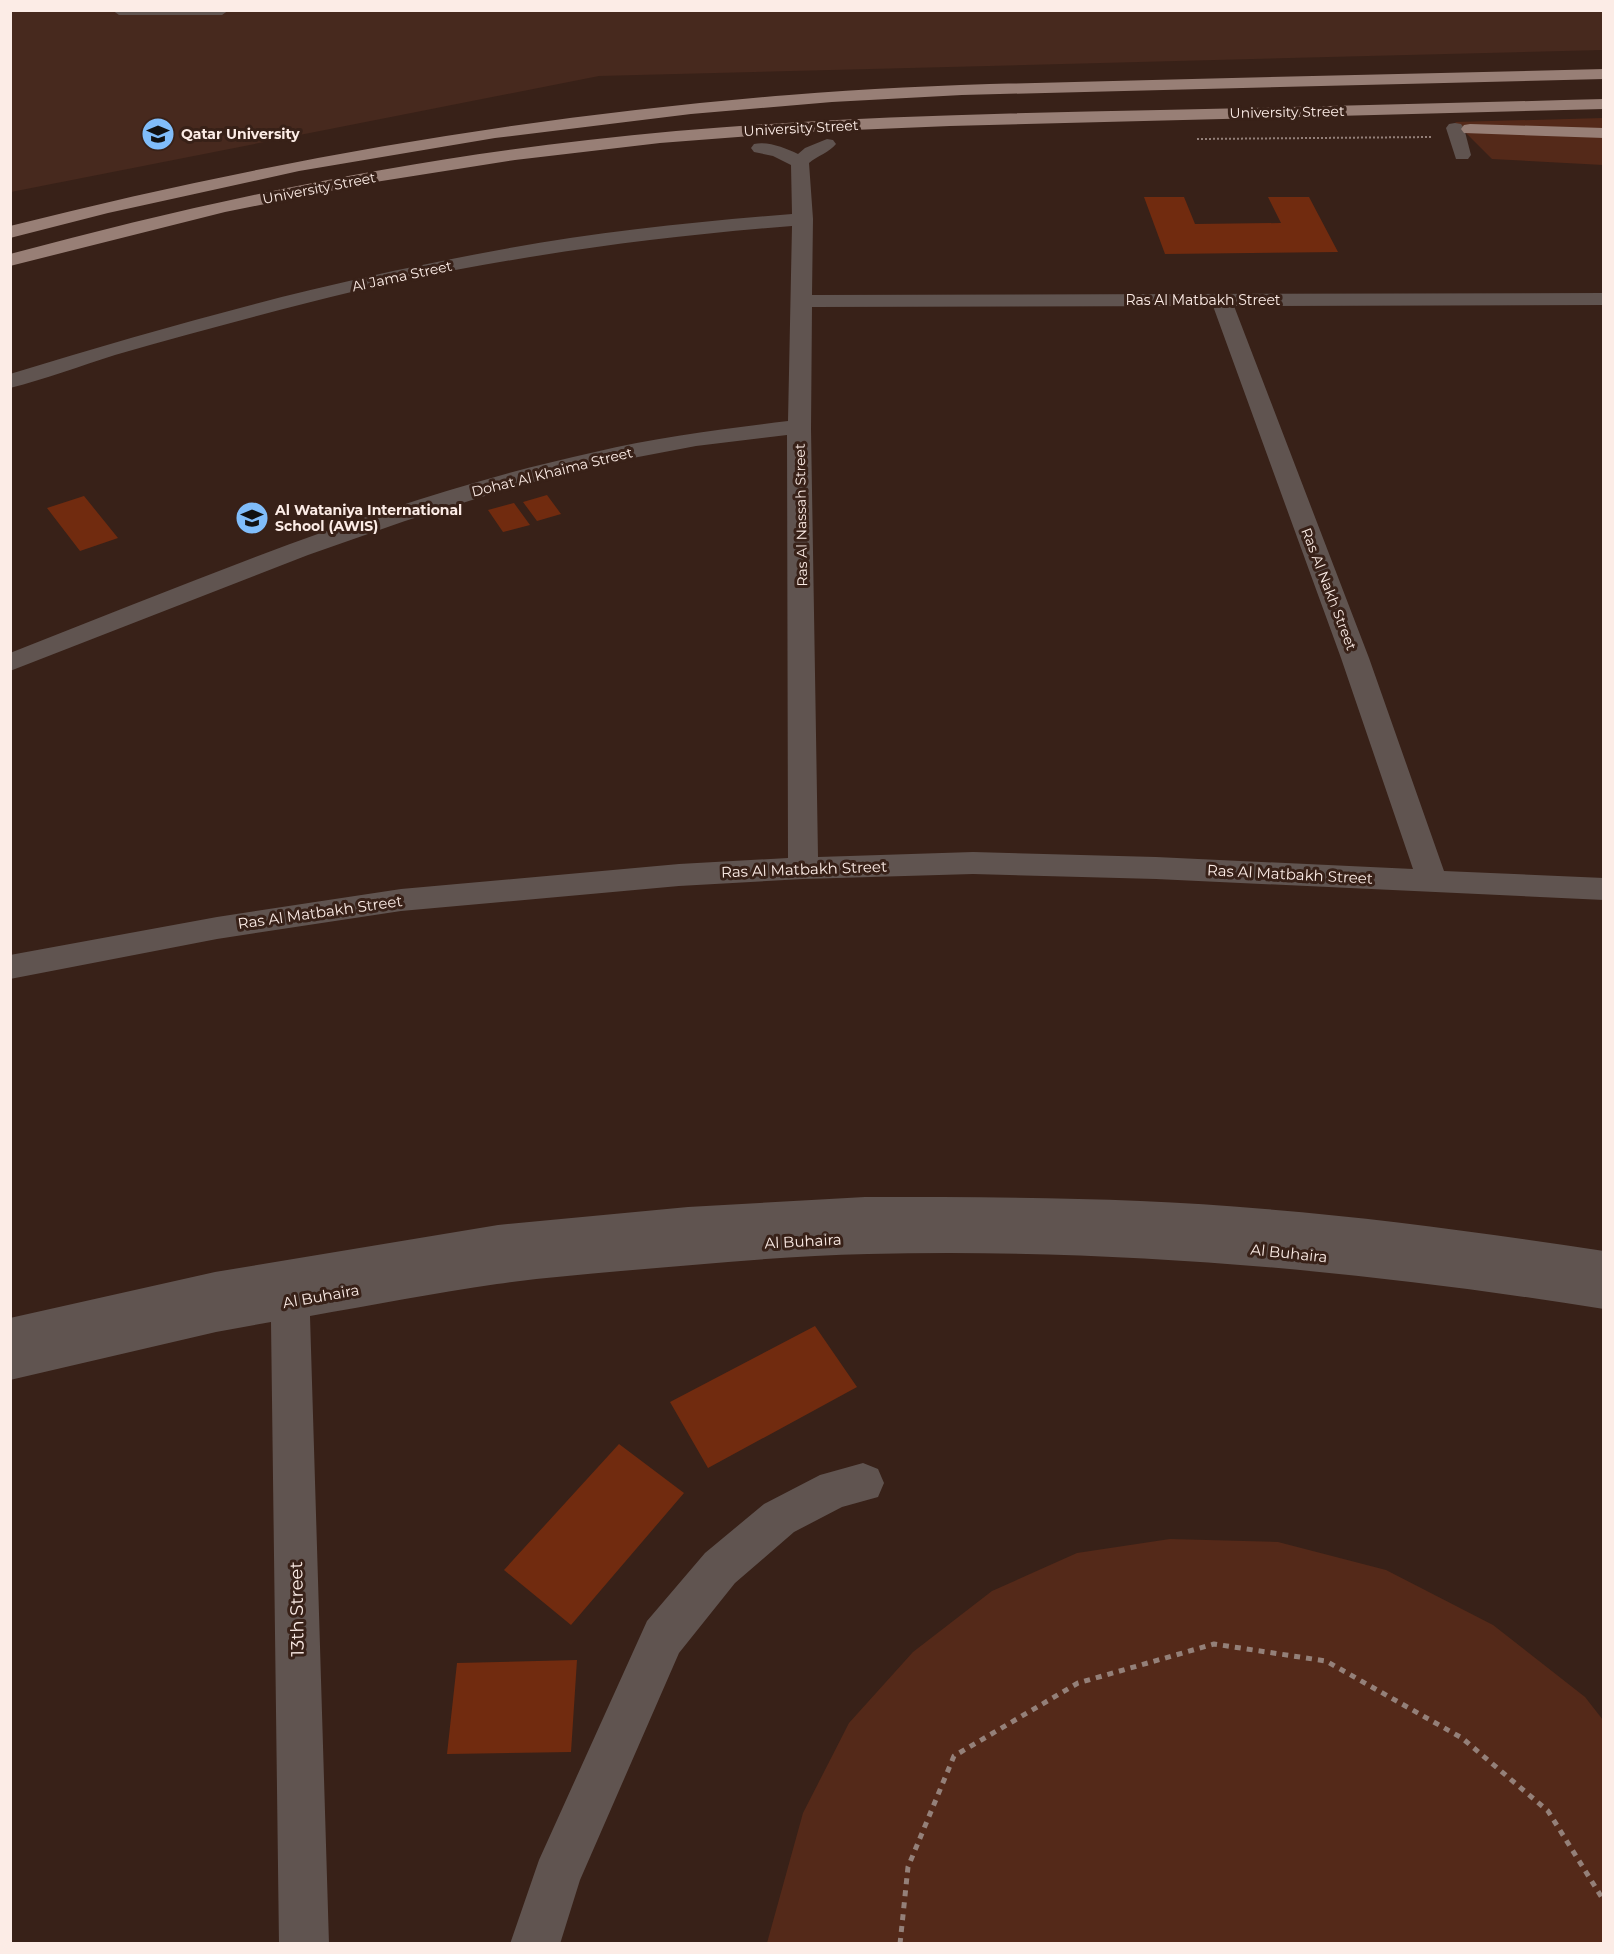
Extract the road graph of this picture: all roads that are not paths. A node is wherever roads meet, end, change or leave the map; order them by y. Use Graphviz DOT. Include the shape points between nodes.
graph roads {
  1 [pos="119,10"];
  2 [pos="222,10"];
  3 [pos="1604,74"];
  4 [pos="1604,90"];
  5 [pos="1604,104"];
  6 [pos="1299,112"];
  7 [pos="947,120"];
  8 [pos="1398,127"];
  9 [pos="1434,128"];
  10 [pos="1604,133"];
  11 [pos="835,143"];
  12 [pos="590,145"];
  13 [pos="760,148"];
  14 [pos="800,162"];
  15 [pos="803,219"];
  16 [pos="10,232"];
  17 [pos="10,260"];
  18 [pos="1604,299"];
  19 [pos="1221,300"];
  20 [pos="803,301"];
  21 [pos="10,381"];
  22 [pos="799,427"];
  23 [pos="10,663"];
  24 [pos="802,868"];
  25 [pos="1432,880"];
  26 [pos="1604,889"];
  27 [pos="10,967"];
  28 [pos="1372,1250"];
  29 [pos="1604,1267"];
  30 [pos="290,1288"];
  31 [pos="1604,1293"];
  32 [pos="10,1335"];
  33 [pos="10,1362"];
  34 [pos="863,1483"];
  35 [pos="304,1944"];
  36 [pos="535,1944"];
  1 -- 2 [label="street"];
  3 -- 16 [label="main road, University Street" via="1010,88 698,108 389,150 109,207"];
  4 -- 6 [label="main road" via="1389,98"];
  5 -- 6 [label="main road, University Street"];
  6 -- 7 [label="main road, University Street"];
  7 -- 11 [label="main road"];
  7 -- 12 [label="main road, University Street"];
  8 -- 11 [label="main road" via="1025,132"];
  9 -- 10 [label="main road" via="1458,141"];
  11 -- 13 [label="main road"];
  11 -- 14 [label="street" via="811,152"];
  12 -- 13 [label="main road"];
  12 -- 17 [label="main road, University Street" via="428,167 287,193"];
  13 -- 14 [label="street"];
  14 -- 15 [label="street, Ras Al Nassah Street"];
  15 -- 20 [label="street, Ras Al Nassah Street"];
  15 -- 21 [label="street, Al Jama Street" via="693,227 563,245 408,274 214,320"];
  18 -- 19 [label="street, Ras Al Matbakh Street"];
  19 -- 20 [label="street, Ras Al Matbakh Street"];
  19 -- 25 [label="street, Ras Al Nakh Street" via="1355,658"];
  20 -- 22 [label="street, Ras Al Nassah Street"];
  22 -- 23 [label="street, Dohat Al Khaima Street" via="693,439 466,493 327,538"];
  22 -- 24 [label="street, Ras Al Nassah Street"];
  24 -- 25 [label="street, Ras Al Matbakh Street" via="973,863"];
  24 -- 27 [label="street, Ras Al Matbakh Street" via="401,900 217,928"];
  25 -- 26 [label="street, Ras Al Matbakh Street"];
  28 -- 29 [label="street, Al Buhaira" via="1487,1249"];
  28 -- 30 [label="street, Al Buhaira" via="1266,1250 1038,1238 867,1238 678,1250"];
  28 -- 31 [label="street, Al Buhaira"];
  30 -- 32 [label="street, Al Buhaira" via="215,1288"];
  30 -- 33 [label="street, Al Buhaira" via="216,1315"];
  30 -- 35 [label="street, 13th Street"];
  34 -- 36 [label="street" via="835,1489 779,1518 720,1568 663,1636 556,1877"];
}
